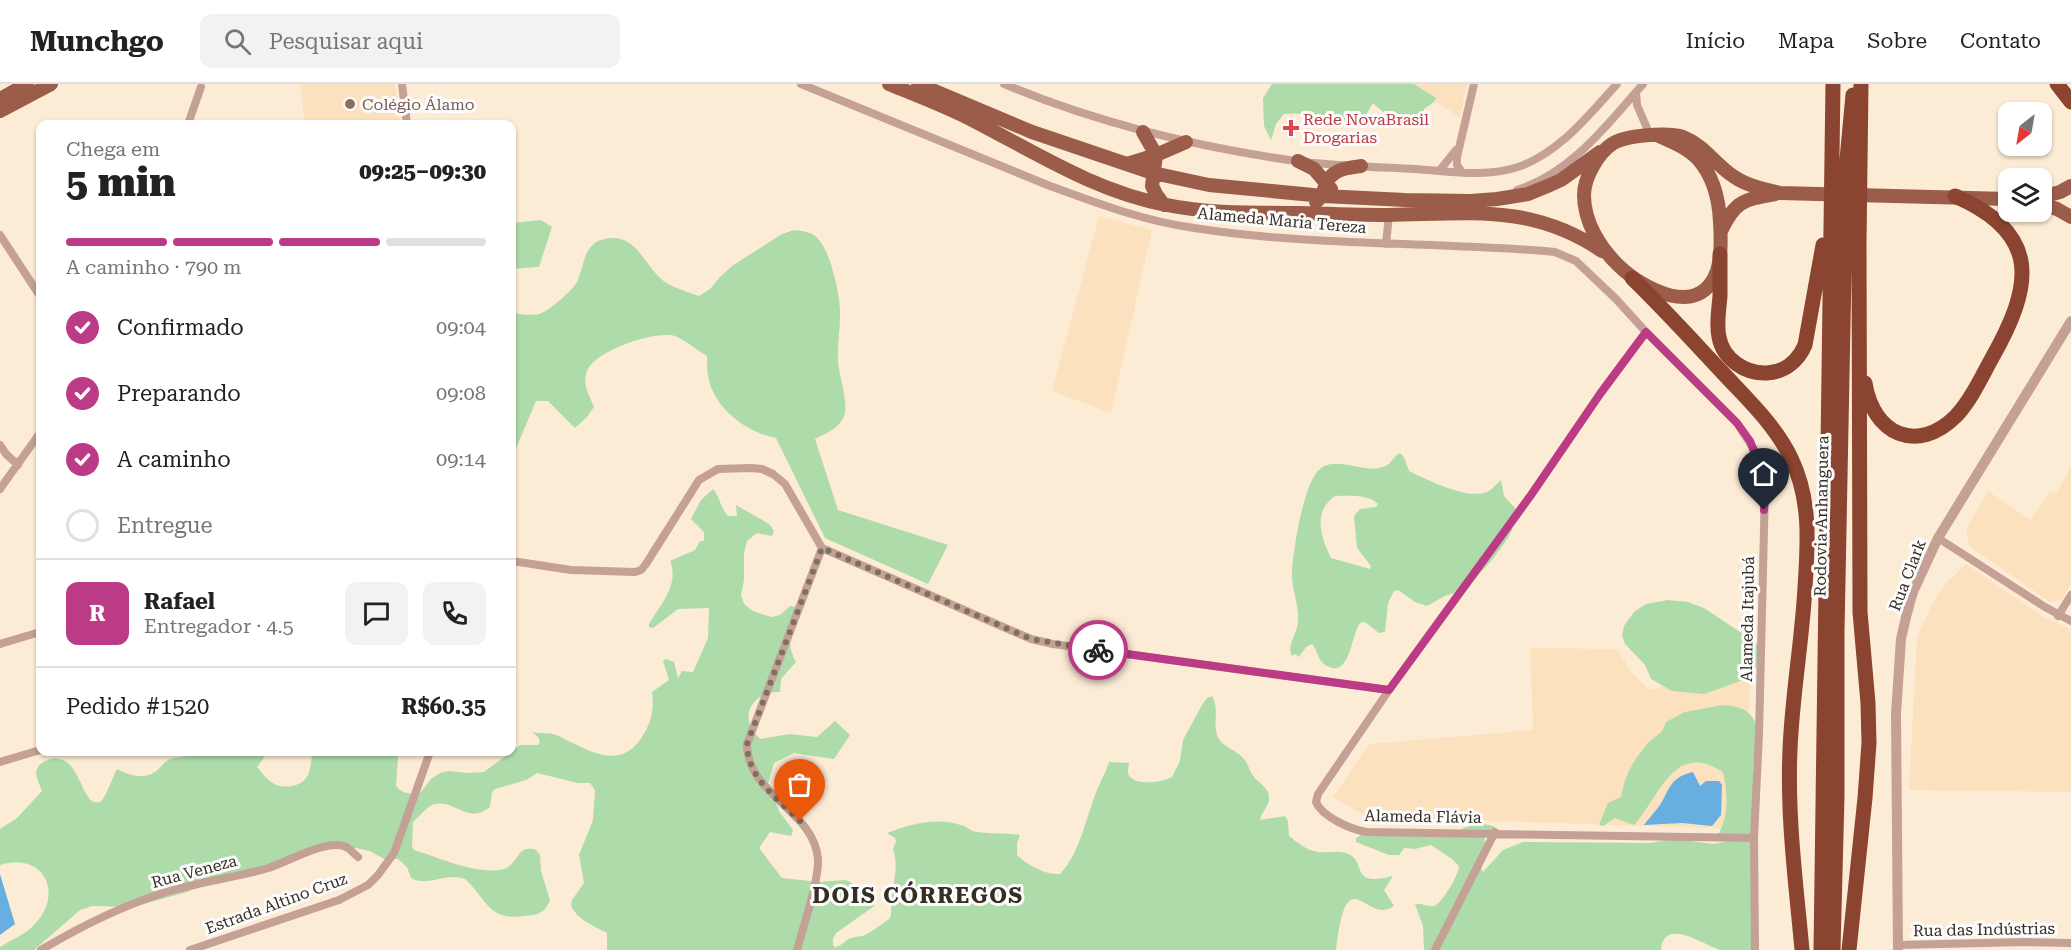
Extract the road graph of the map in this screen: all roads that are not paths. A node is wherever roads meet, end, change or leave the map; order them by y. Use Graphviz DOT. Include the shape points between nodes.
graph roads {
  1 [pos="27,84"];
  2 [pos="51,84"];
  3 [pos="402,84"];
  4 [pos="801,84"];
  5 [pos="889,84"];
  6 [pos="918,84"];
  7 [pos="1004,84"];
  8 [pos="1474,84"];
  9 [pos="1617,84"];
  10 [pos="1643,84"];
  11 [pos="1833,84"];
  12 [pos="1854,84"];
  13 [pos="1861,84"];
  14 [pos="1867,84"];
  15 [pos="2057,84"];
  16 [pos="201,87"];
  17 [pos="1636,93"];
  18 [pos="0,99"];
  19 [pos="2071,102"];
  20 [pos="0,111"];
  21 [pos="189,120"];
  22 [pos="406,120"];
  23 [pos="1143,132"];
  24 [pos="1655,135"];
  25 [pos="1861,140"];
  26 [pos="1186,142"];
  27 [pos="1612,143"];
  28 [pos="1459,145"];
  29 [pos="1156,155"];
  30 [pos="1298,161"];
  31 [pos="1127,164"];
  32 [pos="1361,166"];
  33 [pos="1440,170"];
  34 [pos="1462,172"];
  35 [pos="1153,173"];
  36 [pos="1832,174"];
  37 [pos="2071,186"];
  38 [pos="1324,190"];
  39 [pos="2071,191"];
  40 [pos="1785,193"];
  41 [pos="2052,194"];
  42 [pos="1955,196"];
  43 [pos="1998,198"];
  44 [pos="1148,200"];
  45 [pos="1497,200"];
  46 [pos="1164,205"];
  47 [pos="2052,207"];
  48 [pos="2071,211"];
  49 [pos="1297,213"];
  50 [pos="1389,215"];
  51 [pos="1143,217"];
  52 [pos="2071,217"];
  53 [pos="1721,231"];
  54 [pos="0,235"];
  55 [pos="1386,244"];
  56 [pos="1720,254"];
  57 [pos="1609,256"];
  58 [pos="1632,278"];
  59 [pos="36,290"];
  60 [pos="2071,321"];
  61 [pos="1646,332"];
  62 [pos="1860,341"];
  63 [pos="36,439"];
  64 [pos="0,445"];
  65 [pos="18,465"];
  66 [pos="0,489"];
  67 [pos="1938,538"];
  68 [pos="822,548"];
  69 [pos="516,562"];
  70 [pos="2071,595"];
  71 [pos="2058,616"];
  72 [pos="2071,621"];
  73 [pos="36,633"];
  74 [pos="0,644"];
  75 [pos="1389,690"];
  76 [pos="36,751"];
  77 [pos="429,756"];
  78 [pos="0,762"];
  79 [pos="1495,832"];
  80 [pos="1755,838"];
  81 [pos="358,857"];
  82 [pos="2071,943"];
  83 [pos="1898,947"];
  84 [pos="42,950"];
  85 [pos="190,950"];
  86 [pos="797,950"];
  87 [pos="1436,950"];
  88 [pos="1755,950"];
  89 [pos="1802,950"];
  90 [pos="1821,950"];
  91 [pos="1833,950"];
  92 [pos="1849,950"];
  1 -- 18 [label="main road"];
  2 -- 20 [label="main road"];
  3 -- 22 [label="street"];
  4 -- 51 [label="street, Alameda Maria Tereza" via="1050,186"];
  5 -- 44 [label="main road" via="973,120 1090,182"];
  6 -- 31 [label="main road" via="1032,132"];
  7 -- 23 [label="street"];
  8 -- 28 [label="street"];
  9 -- 34 [label="street" via="1583,122 1539,159 1504,171"];
  10 -- 17 [label="street"];
  11 -- 36 [label="highway, Rodovia Anhanguera"];
  12 -- 91 [label="highway, Rodovia Anhanguera" via="1846,170"];
  13 -- 25 [label="highway"];
  14 -- 25 [label="highway"];
  15 -- 19 [label="highway"];
  16 -- 21 [label="street"];
  17 -- 24 [label="street" via="1637,105"];
  17 -- 45 [label="street" via="1566,164 1538,183"];
  23 -- 26 [label="street"];
  23 -- 29 [label="main road"];
  24 -- 27 [label="main road"];
  24 -- 40 [label="main road" via="1691,141 1739,180"];
  24 -- 53 [label="main road" via="1684,148 1708,172 1715,187"];
  25 -- 62 [label="highway"];
  26 -- 29 [label="main road"];
  26 -- 30 [label="street"];
  27 -- 45 [label="main road" via="1561,180 1528,194"];
  27 -- 57 [label="main road" via="1591,172 1584,195 1588,218"];
  28 -- 33 [label="street"];
  28 -- 34 [label="street" via="1457,165"];
  29 -- 31 [label="main road"];
  29 -- 35 [label="main road"];
  30 -- 32 [label="street"];
  30 -- 38 [label="main road" via="1314,169"];
  31 -- 35 [label="main road"];
  32 -- 33 [label="street"];
  32 -- 38 [label="main road" via="1335,172"];
  33 -- 34 [label="street"];
  35 -- 38 [label="main road" via="1209,185"];
  35 -- 46 [label="main road" via="1153,190"];
  36 -- 56 [label="highway" via="1809,329 1802,353 1790,365 1774,372 1750,371 1734,362 1722,348 1718,329"];
  36 -- 90 [label="highway, Rodovia Anhanguera"];
  37 -- 41 [label="main road"];
  38 -- 45 [label="main road" via="1340,196 1405,200"];
  38 -- 49 [label="main road" via="1310,208"];
  39 -- 48 [label="main road"];
  40 -- 42 [label="main road"];
  40 -- 53 [label="main road" via="1739,203"];
  42 -- 43 [label="main road"];
  42 -- 62 [label="highway" via="1984,210 2006,230 2018,252 2022,277 2010,327 1971,396 1955,417 1939,429 1916,436 1894,432 1870,405"];
  44 -- 46 [label="main road"];
  44 -- 51 [label="street"];
  46 -- 49 [label="main road" via="1236,213"];
  47 -- 52 [label="main road"];
  49 -- 50 [label="main road"];
  50 -- 55 [label="street"];
  50 -- 57 [label="main road" via="1477,212 1538,220 1583,238"];
  51 -- 55 [label="street, Alameda Maria Tereza" via="1244,235"];
  53 -- 56 [label="main road"];
  54 -- 59 [label="street"];
  55 -- 61 [label="street, Alameda Maria Tereza" via="1555,252 1575,261"];
  56 -- 58 [label="main road" via="1712,280 1689,297 1659,293"];
  57 -- 58 [label="main road"];
  58 -- 89 [label="highway" via="1768,421 1792,460 1803,490 1808,541 1789,774"];
  60 -- 67 [label="street, Rua Clark"];
  61 -- 75 [label="street, Alameda Flávia"];
  61 -- 80 [label="street, Alameda Itajubá" via="1737,423 1753,447 1762,472 1765,488"];
  62 -- 92 [label="highway" via="1860,612 1869,742"];
  63 -- 65 [label="street"];
  64 -- 65 [label="street"];
  65 -- 66 [label="street"];
  67 -- 71 [label="street"];
  67 -- 83 [label="street, Rua Clark" via="1912,592 1901,639 1896,714"];
  68 -- 69 [label="street" via="780,479 762,469 728,468 699,480 641,570 571,570"];
  68 -- 75 [label="street" via="1031,639"];
  68 -- 86 [label="street" via="747,744 747,756 758,779 800,821 815,844 818,869"];
  70 -- 71 [label="street"];
  71 -- 72 [label="street"];
  73 -- 74 [label="street"];
  75 -- 79 [label="street, Alameda Flávia" via="1318,794 1318,806 1346,826 1367,832"];
  76 -- 78 [label="street"];
  77 -- 85 [label="street, Estrada Altino Cruz" via="394,853 368,885 339,900"];
  79 -- 80 [label="street, Alameda Flávia"];
  79 -- 87 [label="street"];
  80 -- 88 [label="street, Alameda Itajubá"];
  81 -- 84 [label="street, Rua Veneza" via="347,847 327,846 267,869 166,892 117,910"];
  82 -- 83 [label="street, Rua das Indústrias"];
}
